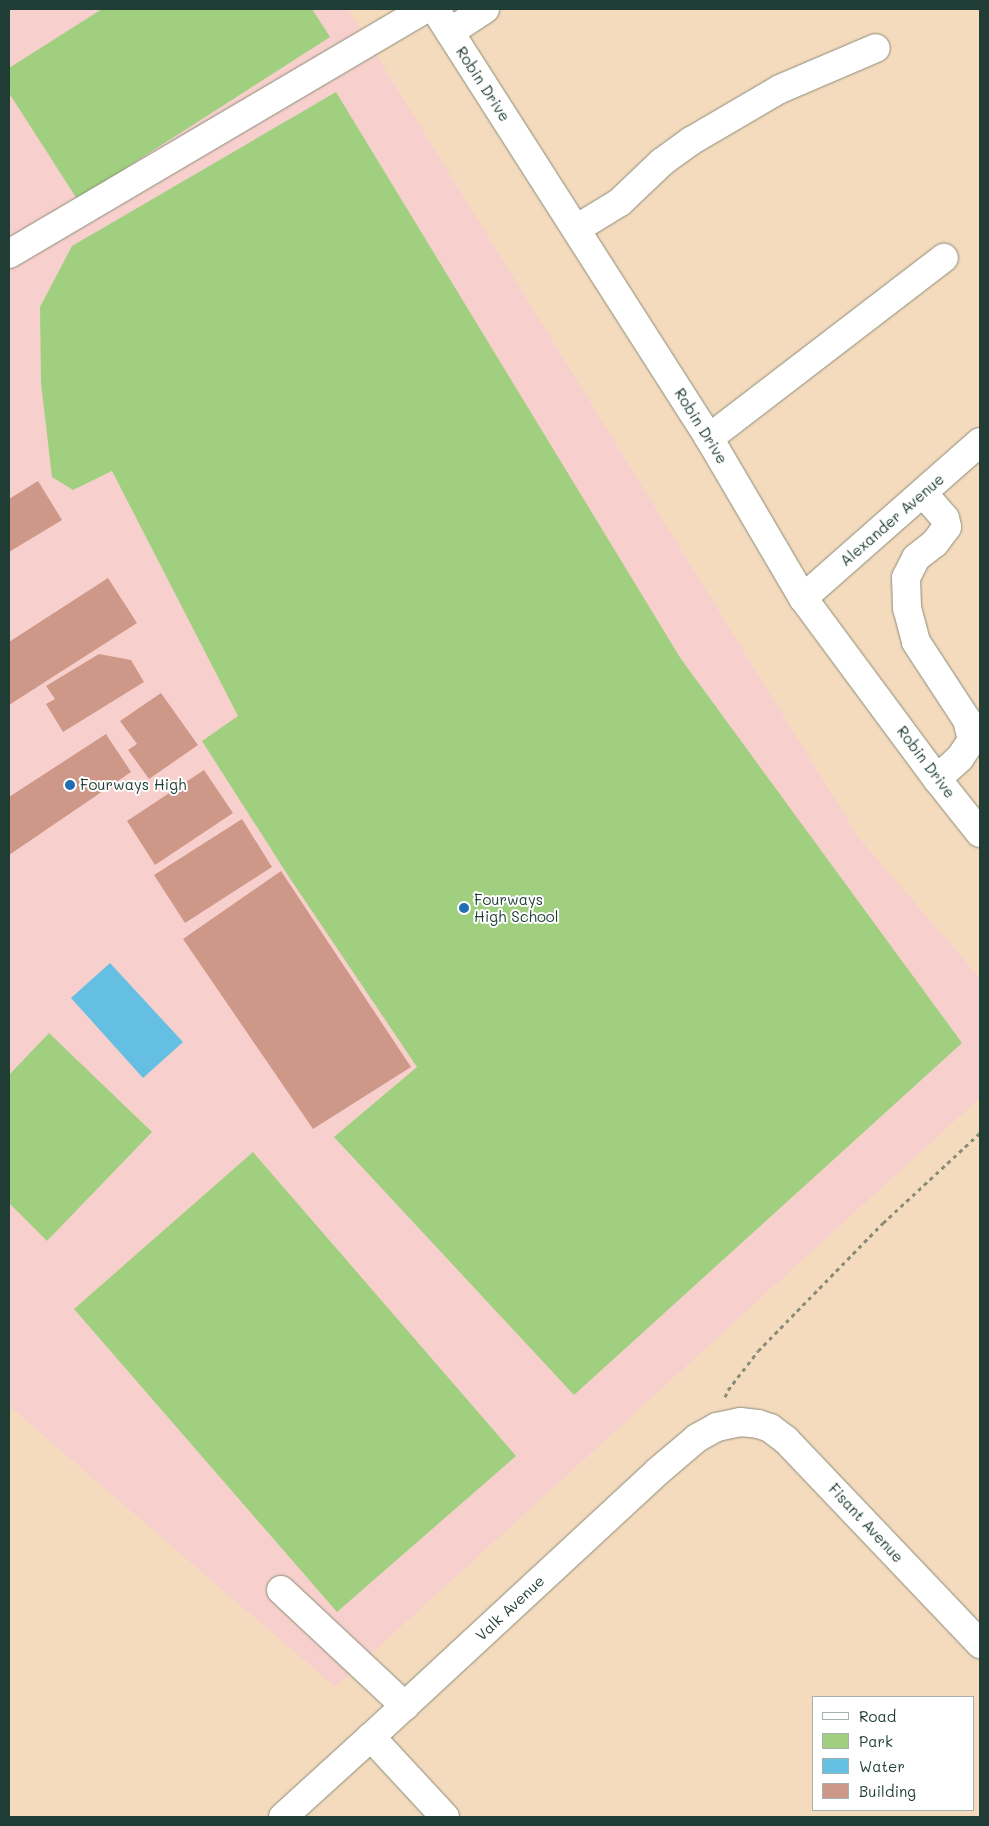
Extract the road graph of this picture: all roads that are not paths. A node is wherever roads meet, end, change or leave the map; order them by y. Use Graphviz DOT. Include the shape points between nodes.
graph roads {
  1 [pos="425,9"];
  2 [pos="435,9"];
  3 [pos="485,9"];
  4 [pos="450,32"];
  5 [pos="876,48"];
  6 [pos="576,229"];
  7 [pos="9,254"];
  8 [pos="944,258"];
  9 [pos="710,438"];
  10 [pos="980,442"];
  11 [pos="923,493"];
  12 [pos="804,598"];
  13 [pos="937,779"];
  14 [pos="980,833"];
  15 [pos="728,1424"];
  16 [pos="280,1590"];
  17 [pos="980,1644"];
  18 [pos="405,1706"];
  19 [pos="371,1737"];
  20 [pos="283,1817"];
  21 [pos="445,1817"];
  1 -- 7 [label="street"];
  2 -- 4 [label="street, Robin Drive"];
  3 -- 4 [label="street"];
  4 -- 6 [label="street, Robin Drive"];
  5 -- 6 [label="street" via="780,88 691,141 662,162 620,202"];
  6 -- 9 [label="street, Robin Drive"];
  8 -- 9 [label="street"];
  9 -- 12 [label="street, Robin Drive"];
  10 -- 11 [label="street, Alexander Avenue"];
  11 -- 12 [label="street, Alexander Avenue"];
  11 -- 13 [label="street" via="945,518 947,527 935,543 916,558 906,578 907,608 916,642 967,720 972,740 960,758"];
  12 -- 13 [label="street, Robin Drive"];
  13 -- 14 [label="street, Robin Drive"];
  15 -- 17 [label="street, Fisant Avenue" via="770,1428 801,1454"];
  15 -- 18 [label="street, Valk Avenue" via="697,1438 657,1472"];
  16 -- 18 [label="street"];
  18 -- 19 [label="street, Valk Avenue"];
  19 -- 20 [label="street, Valk Avenue"];
  19 -- 21 [label="street"];
}
